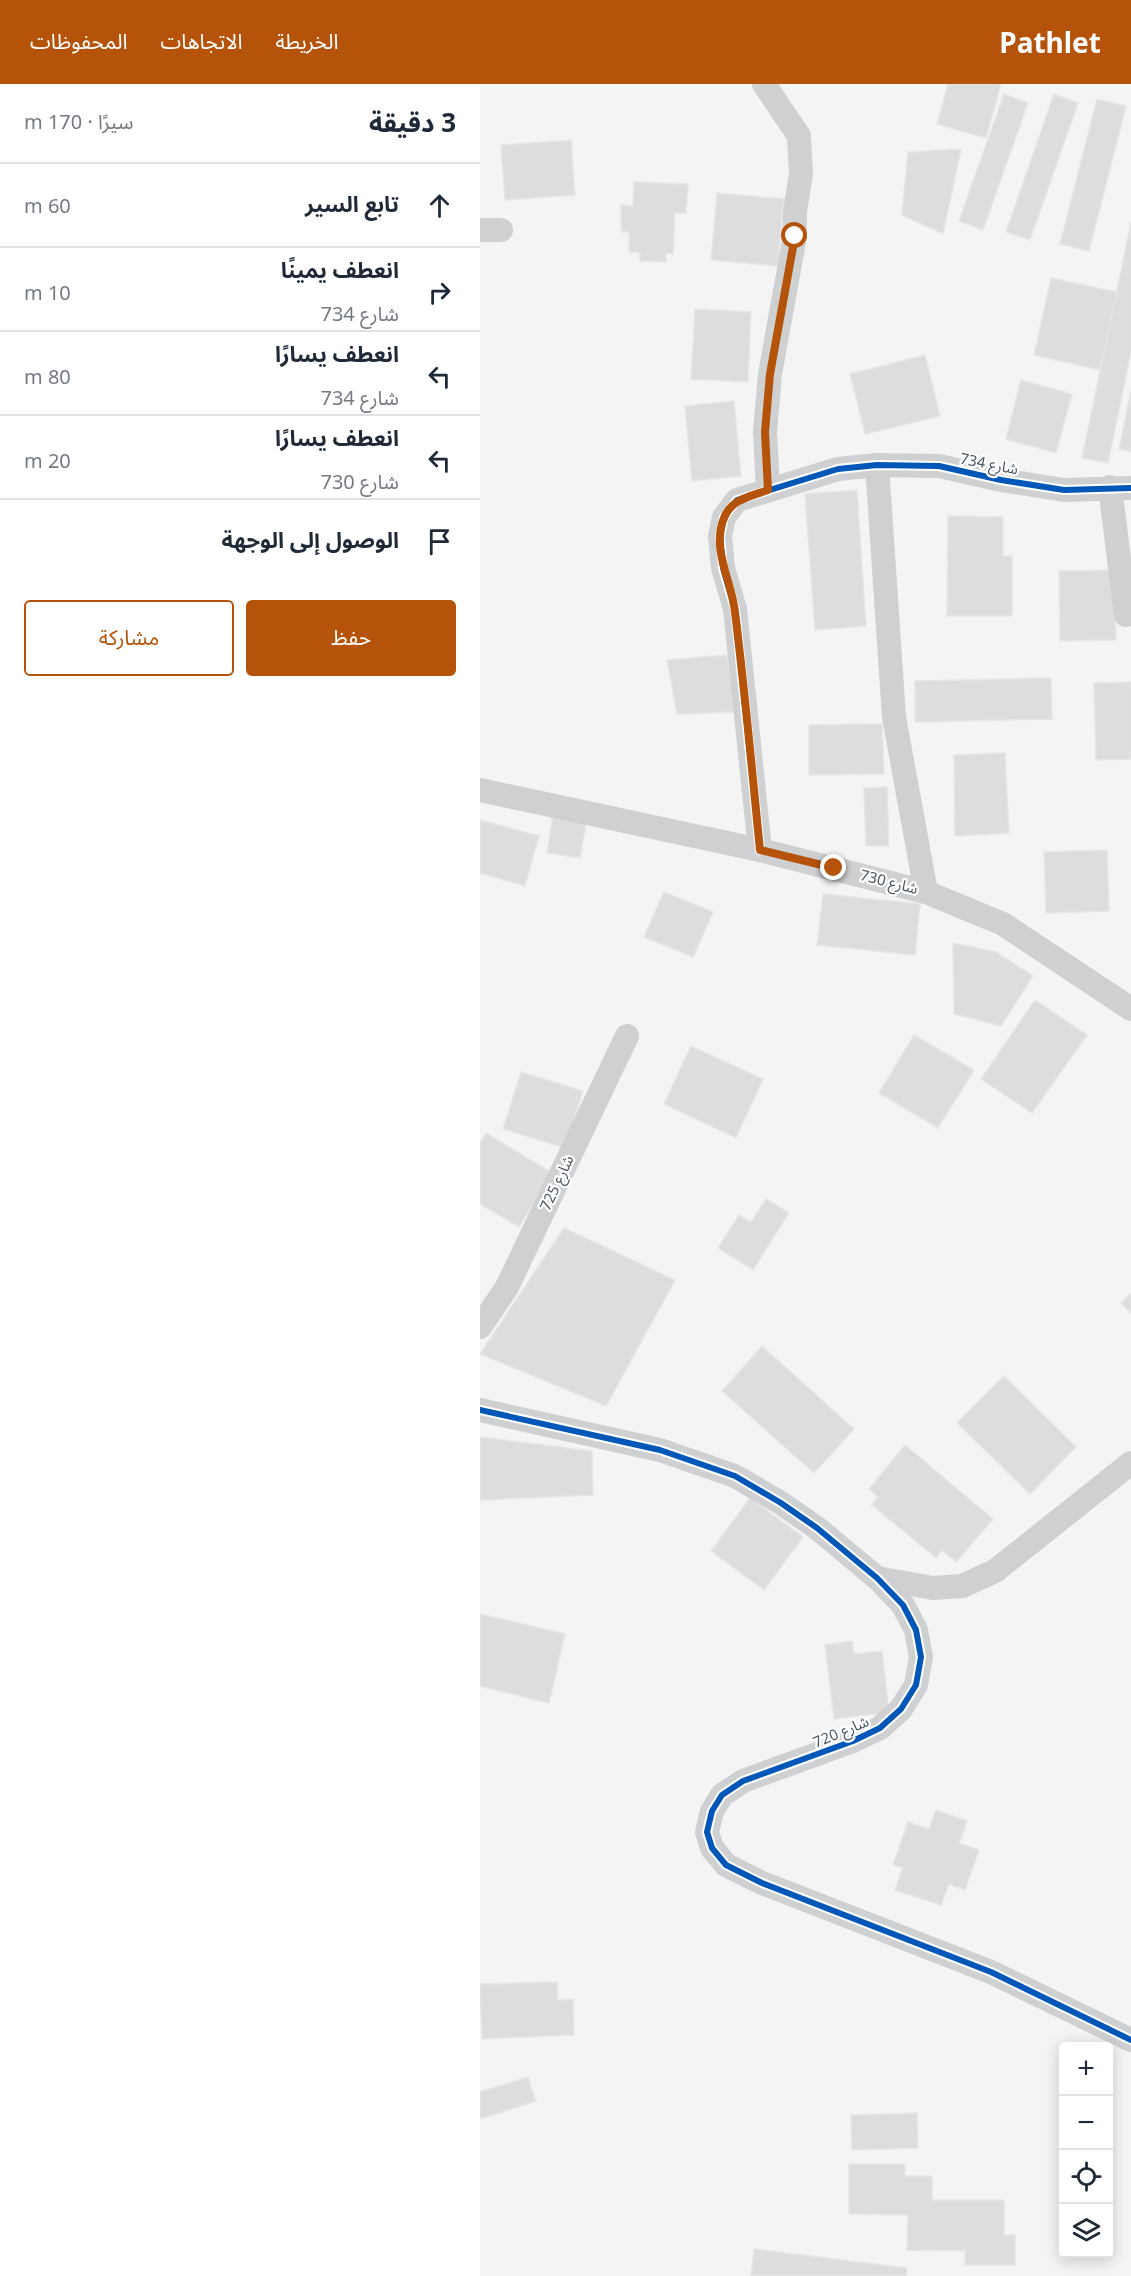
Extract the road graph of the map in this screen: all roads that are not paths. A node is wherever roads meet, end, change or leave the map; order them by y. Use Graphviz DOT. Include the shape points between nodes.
graph roads {
  1 [pos="764,84"];
  2 [pos="878,465"];
  3 [pos="1120,488"];
  4 [pos="768,490"];
  5 [pos="1126,615"];
  6 [pos="480,790"];
  7 [pos="760,850"];
  8 [pos="926,892"];
  9 [pos="1131,1010"];
  10 [pos="627,1036"];
  11 [pos="480,1327"];
  12 [pos="480,1410"];
  13 [pos="1131,1463"];
  14 [pos="877,1578"];
  15 [pos="1131,2040"];
  1 -- 4 [label="street" via="799,136 801,174 795,236 770,374 765,432"];
  2 -- 3 [label="street, شارع 734" via="939,466 1064,490"];
  2 -- 4 [label="street, شارع 734" via="838,469"];
  2 -- 8 [label="street" via="894,717"];
  3 -- 5 [label="street"];
  4 -- 7 [label="street, شارع 734" via="737,500 724,517 720,536 723,568 735,609"];
  6 -- 7 [label="street, شارع 730"];
  7 -- 8 [label="street, شارع 730"];
  8 -- 9 [label="street, شارع 730" via="1003,924"];
  10 -- 11 [label="street, شارع 725" via="507,1287"];
  12 -- 14 [label="street, شارع 720" via="660,1450 735,1476 817,1528"];
  13 -- 14 [label="street" via="996,1571 962,1586 933,1588"];
  14 -- 15 [label="street, شارع 720" via="903,1605 916,1630 921,1657 916,1685 901,1709 880,1728 743,1781 722,1795 712,1811 707,1832 712,1848 726,1865 762,1883 991,1972"];
}
